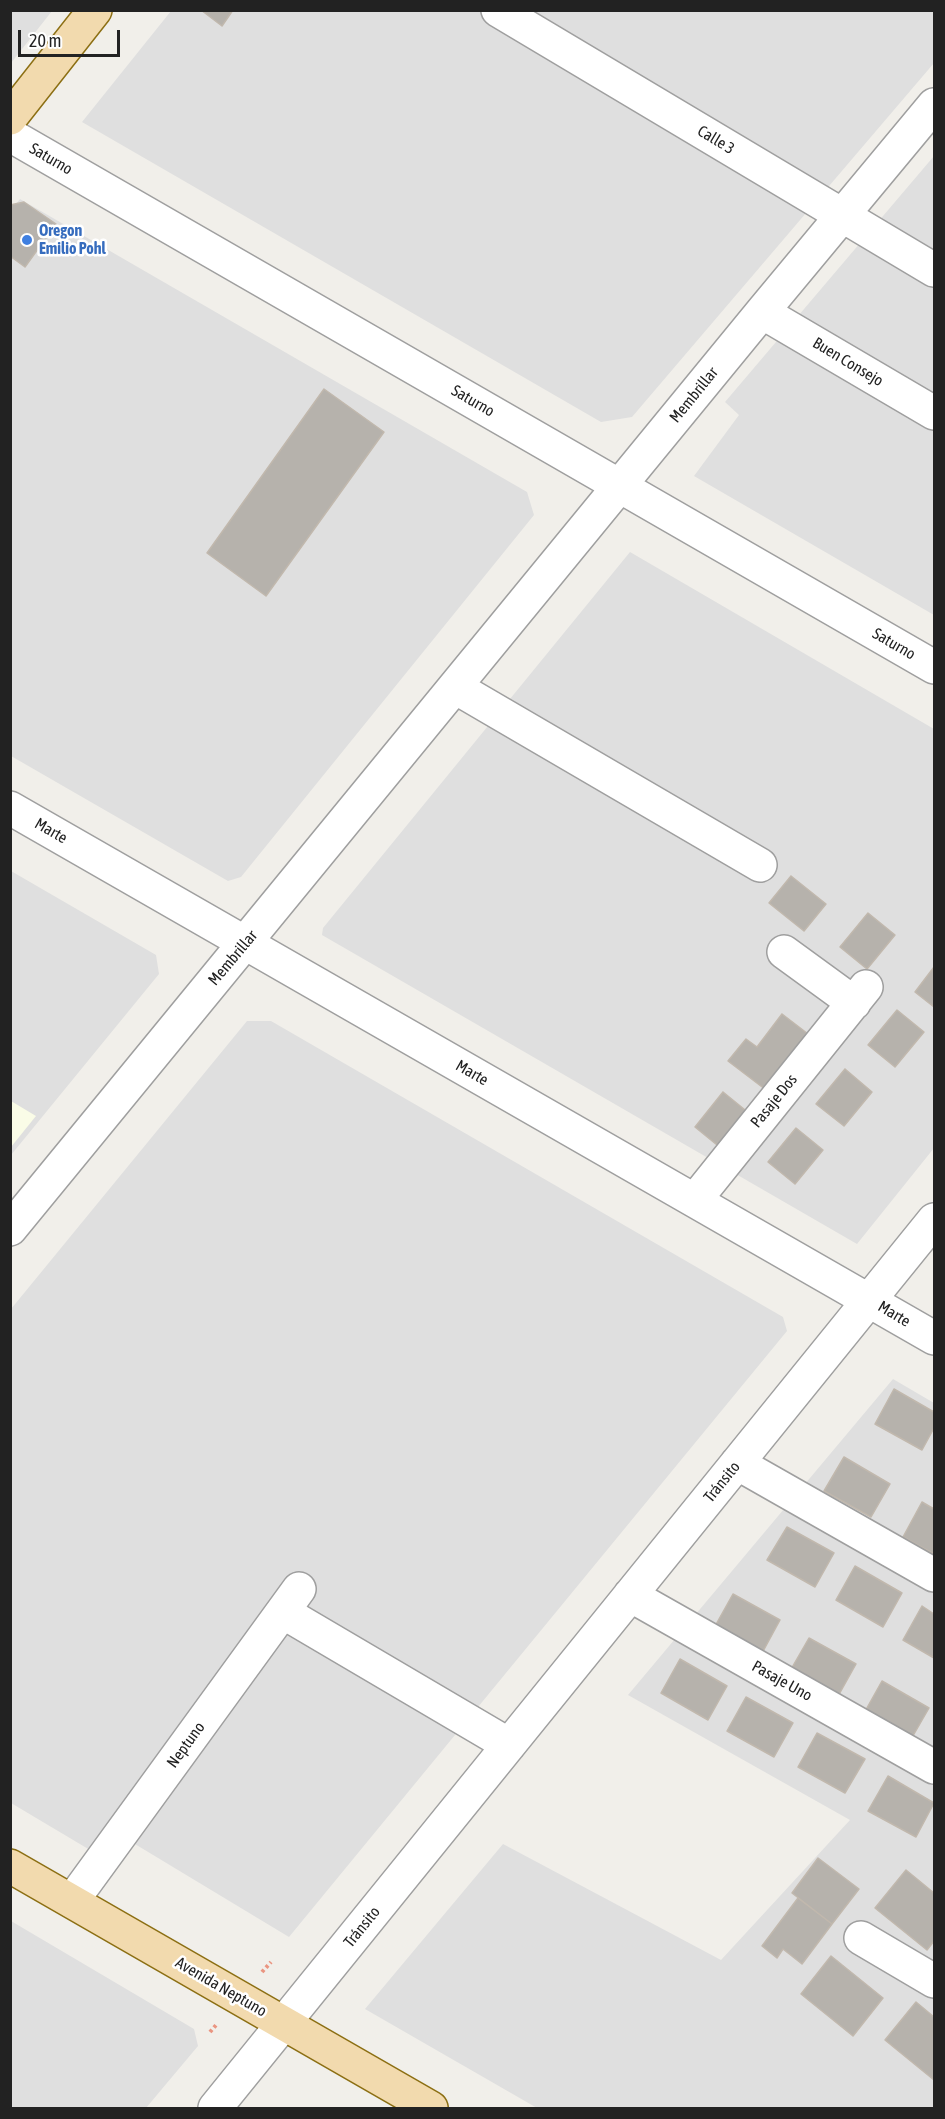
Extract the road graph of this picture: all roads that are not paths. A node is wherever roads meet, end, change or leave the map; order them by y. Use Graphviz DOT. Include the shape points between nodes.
graph roads {
  1 [pos="95,10"];
  2 [pos="498,10"];
  3 [pos="934,105"];
  4 [pos="10,118"];
  5 [pos="10,135"];
  6 [pos="843,216"];
  7 [pos="934,270"];
  8 [pos="762,312"];
  9 [pos="934,413"];
  10 [pos="620,486"];
  11 [pos="934,667"];
  12 [pos="455,687"];
  13 [pos="10,808"];
  14 [pos="760,865"];
  15 [pos="245,943"];
  16 [pos="784,952"];
  17 [pos="695,1200"];
  18 [pos="934,1220"];
  19 [pos="10,1229"];
  20 [pos="869,1299"];
  21 [pos="934,1338"];
  22 [pos="737,1462"];
  23 [pos="934,1575"];
  24 [pos="630,1595"];
  25 [pos="509,1744"];
  26 [pos="934,1767"];
  27 [pos="11,1868"];
  28 [pos="72,1901"];
  29 [pos="861,1938"];
  30 [pos="934,1982"];
  31 [pos="284,2024"];
  32 [pos="215,2109"];
  33 [pos="431,2109"];
  1 -- 4 [label="main road"];
  2 -- 6 [label="street, Calle 3"];
  3 -- 6 [label="street, Membrillar"];
  5 -- 10 [label="street, Saturno"];
  6 -- 7 [label="street, Calle 3"];
  6 -- 8 [label="street, Membrillar"];
  8 -- 9 [label="street, Buen Consejo"];
  8 -- 10 [label="street, Membrillar"];
  10 -- 11 [label="street, Saturno"];
  10 -- 12 [label="street, Membrillar"];
  12 -- 14 [label="street"];
  12 -- 15 [label="street, Membrillar"];
  13 -- 15 [label="street, Marte"];
  15 -- 17 [label="street, Marte"];
  15 -- 19 [label="street, Membrillar"];
  16 -- 17 [label="street, Pasaje Dos" via="860,995"];
  17 -- 20 [label="street, Marte"];
  18 -- 20 [label="street, Tránsito"];
  20 -- 21 [label="street, Marte"];
  20 -- 22 [label="street, Tránsito"];
  22 -- 23 [label="street"];
  22 -- 24 [label="street, Tránsito"];
  24 -- 25 [label="street, Tránsito"];
  24 -- 26 [label="street, Pasaje Uno"];
  25 -- 28 [label="street, Neptuno" via="291,1601"];
  25 -- 31 [label="street, Tránsito"];
  27 -- 28 [label="main road, Avenida Neptuno"];
  28 -- 31 [label="main road, Avenida Neptuno"];
  29 -- 30 [label="street"];
  31 -- 32 [label="street, Tránsito"];
  31 -- 33 [label="main road, Avenida Neptuno"];
}
